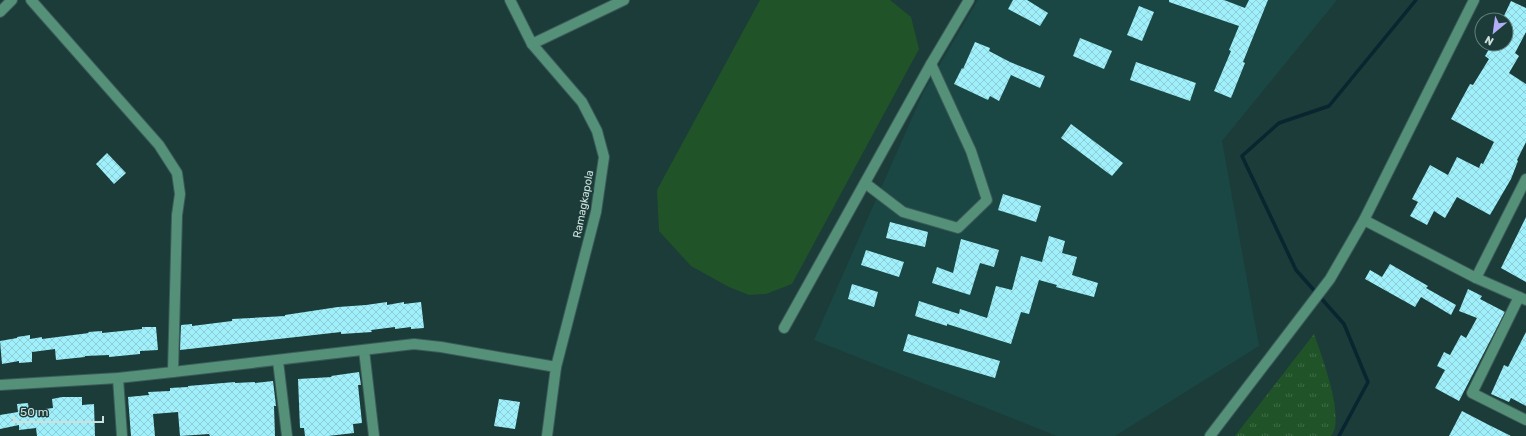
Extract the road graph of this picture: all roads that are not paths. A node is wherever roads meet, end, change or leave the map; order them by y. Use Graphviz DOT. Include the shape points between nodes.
graph roads {
  1 [pos="12,0"];
  2 [pos="31,0"];
  3 [pos="510,0"];
  4 [pos="624,0"];
  5 [pos="969,0"];
  6 [pos="1474,0"];
  7 [pos="0,12"];
  8 [pos="532,44"];
  9 [pos="931,64"];
  10 [pos="1526,179"];
  11 [pos="865,183"];
  12 [pos="1364,220"];
  13 [pos="1476,278"];
  14 [pos="1523,298"];
  15 [pos="784,328"];
  16 [pos="364,350"];
  17 [pos="278,361"];
  18 [pos="556,367"];
  19 [pos="173,372"];
  20 [pos="118,378"];
  21 [pos="0,385"];
  22 [pos="1526,420"];
  23 [pos="122,436"];
  24 [pos="287,436"];
  25 [pos="374,436"];
  26 [pos="546,436"];
  27 [pos="1210,436"];
  1 -- 7 [label="street"];
  2 -- 19 [label="street" via="159,145 177,173 180,194 177,215"];
  3 -- 8 [label="street, Ramagkapola"];
  4 -- 8 [label="street"];
  5 -- 9 [label="street"];
  6 -- 12 [label="street"];
  8 -- 18 [label="street, Ramagkapola" via="582,102 597,132 604,157 596,212"];
  9 -- 11 [label="street"];
  9 -- 11 [label="street" via="971,151 987,200 958,228 904,212"];
  10 -- 13 [label="street"];
  11 -- 15 [label="street"];
  12 -- 13 [label="street"];
  12 -- 27 [label="street" via="1330,279"];
  13 -- 14 [label="street"];
  14 -- 22 [label="street" via="1472,393"];
  16 -- 17 [label="street"];
  16 -- 18 [label="street" via="414,344"];
  16 -- 25 [label="street"];
  17 -- 19 [label="street"];
  17 -- 24 [label="street"];
  18 -- 26 [label="street, Ramagkapola"];
  19 -- 20 [label="street"];
  20 -- 21 [label="street"];
  20 -- 23 [label="street"];
}
